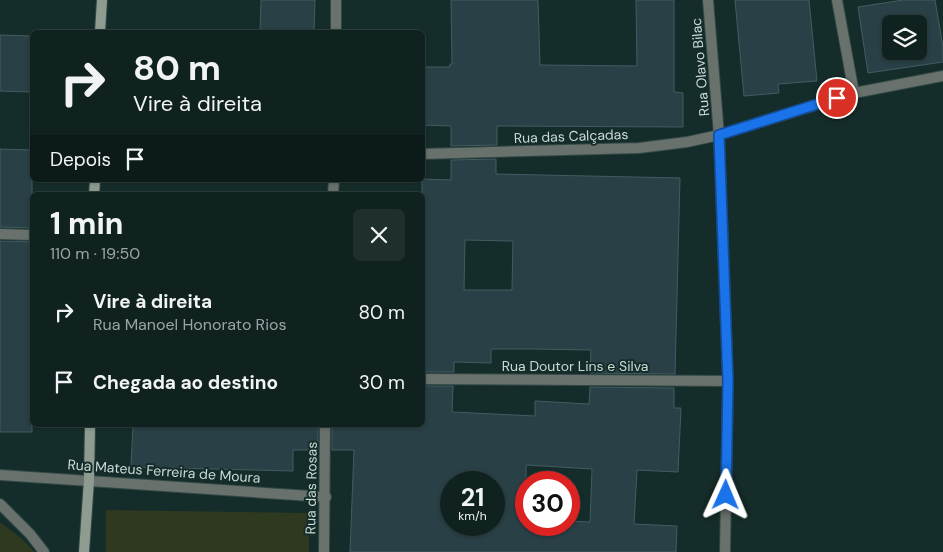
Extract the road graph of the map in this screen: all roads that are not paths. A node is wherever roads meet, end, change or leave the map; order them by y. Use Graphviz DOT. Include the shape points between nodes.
graph roads {
  1 [pos="102,0"];
  2 [pos="336,0"];
  3 [pos="708,0"];
  4 [pos="837,0"];
  5 [pos="100,30"];
  6 [pos="336,30"];
  7 [pos="943,76"];
  8 [pos="854,93"];
  9 [pos="719,135"];
  10 [pos="425,154"];
  11 [pos="0,234"];
  12 [pos="30,235"];
  13 [pos="425,379"];
  14 [pos="728,381"];
  15 [pos="90,427"];
  16 [pos="326,427"];
  17 [pos="0,474"];
  18 [pos="89,480"];
  19 [pos="326,497"];
  20 [pos="0,504"];
  21 [pos="44,552"];
  22 [pos="84,552"];
  23 [pos="324,552"];
  24 [pos="725,552"];
  1 -- 5 [label="street"];
  2 -- 6 [label="street"];
  3 -- 9 [label="street, Rua Olavo Bilac"];
  4 -- 8 [label="street"];
  7 -- 8 [label="street, Rua das Calçadas"];
  8 -- 9 [label="street, Rua das Calçadas"];
  9 -- 10 [label="street, Rua das Calçadas" via="639,148"];
  9 -- 14 [label="street, Rua Olavo Bilac"];
  11 -- 12 [label="street"];
  13 -- 14 [label="street, Rua Doutor Lins e Silva"];
  14 -- 24 [label="street, Rua Olavo Bilac"];
  15 -- 18 [label="street"];
  16 -- 19 [label="street, Rua das Rosas"];
  17 -- 18 [label="street, Rua Mateus Ferreira de Moura"];
  18 -- 19 [label="street, Rua Mateus Ferreira de Moura"];
  18 -- 22 [label="street"];
  19 -- 23 [label="street, Rua das Rosas"];
  20 -- 21 [label="street"];
}
